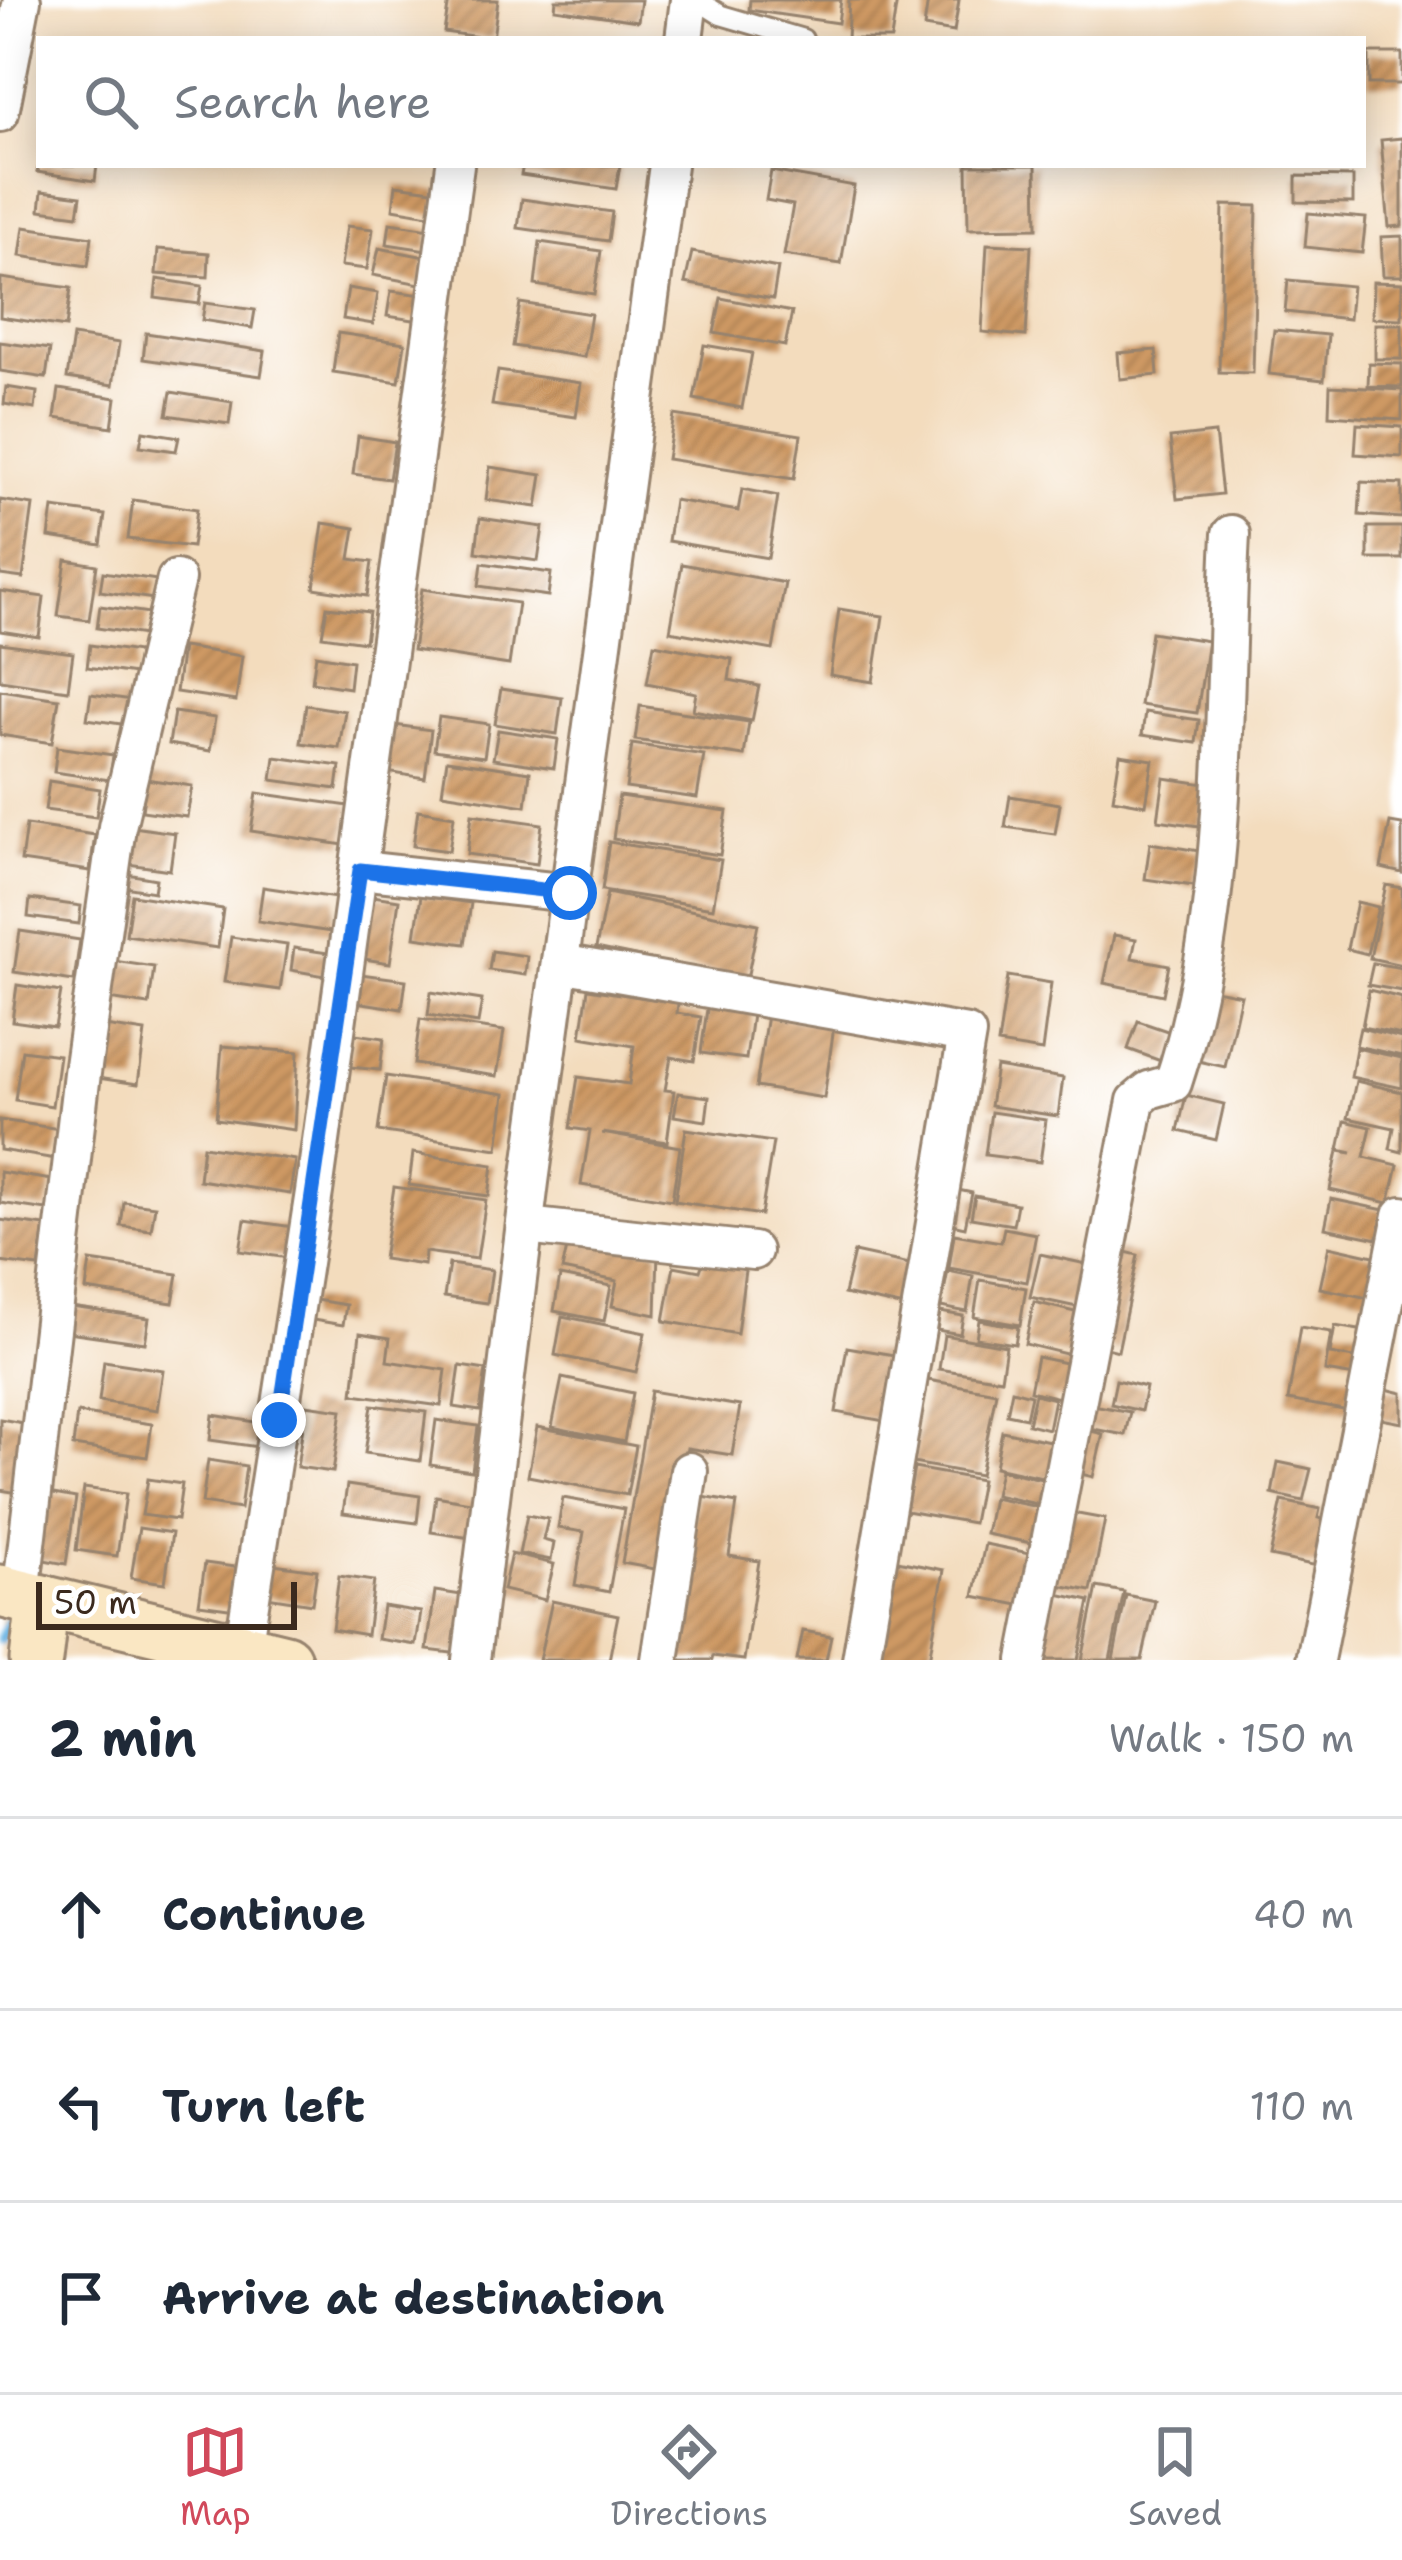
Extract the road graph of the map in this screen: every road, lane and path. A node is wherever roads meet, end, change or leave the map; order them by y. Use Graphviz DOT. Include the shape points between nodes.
graph roads {
  1 [pos="22,0"];
  2 [pos="693,0"];
  3 [pos="685,36"];
  4 [pos="790,36"];
  5 [pos="0,113"];
  6 [pos="455,168"];
  7 [pos="668,168"];
  8 [pos="1231,534"];
  9 [pos="176,579"];
  10 [pos="360,870"];
  11 [pos="570,893"];
  12 [pos="560,963"];
  13 [pos="1402,1215"];
  14 [pos="526,1226"];
  15 [pos="753,1251"];
  16 [pos="689,1472"];
  17 [pos="21,1596"];
  18 [pos="265,1655"];
  19 [pos="36,1660"];
  20 [pos="471,1660"];
  21 [pos="660,1660"];
  22 [pos="861,1660"];
  23 [pos="1027,1660"];
  24 [pos="1315,1660"];
  1 -- 5 [label="street"];
  2 -- 3 [label="street"];
  2 -- 4 [label="lane"];
  6 -- 10 [label="street"];
  7 -- 11 [label="street"];
  8 -- 23 [label="street" via="1216,842 1192,1015 1173,1083 1136,1100"];
  9 -- 17 [label="street" via="117,827"];
  10 -- 11 [label="street"];
  10 -- 18 [label="street"];
  11 -- 12 [label="street"];
  12 -- 14 [label="street"];
  12 -- 22 [label="street" via="967,1034"];
  13 -- 24 [label="street"];
  14 -- 15 [label="street"];
  14 -- 20 [label="street"];
  16 -- 21 [label="street"];
  17 -- 18 [label="street"];
  17 -- 19 [label="street"];
}
